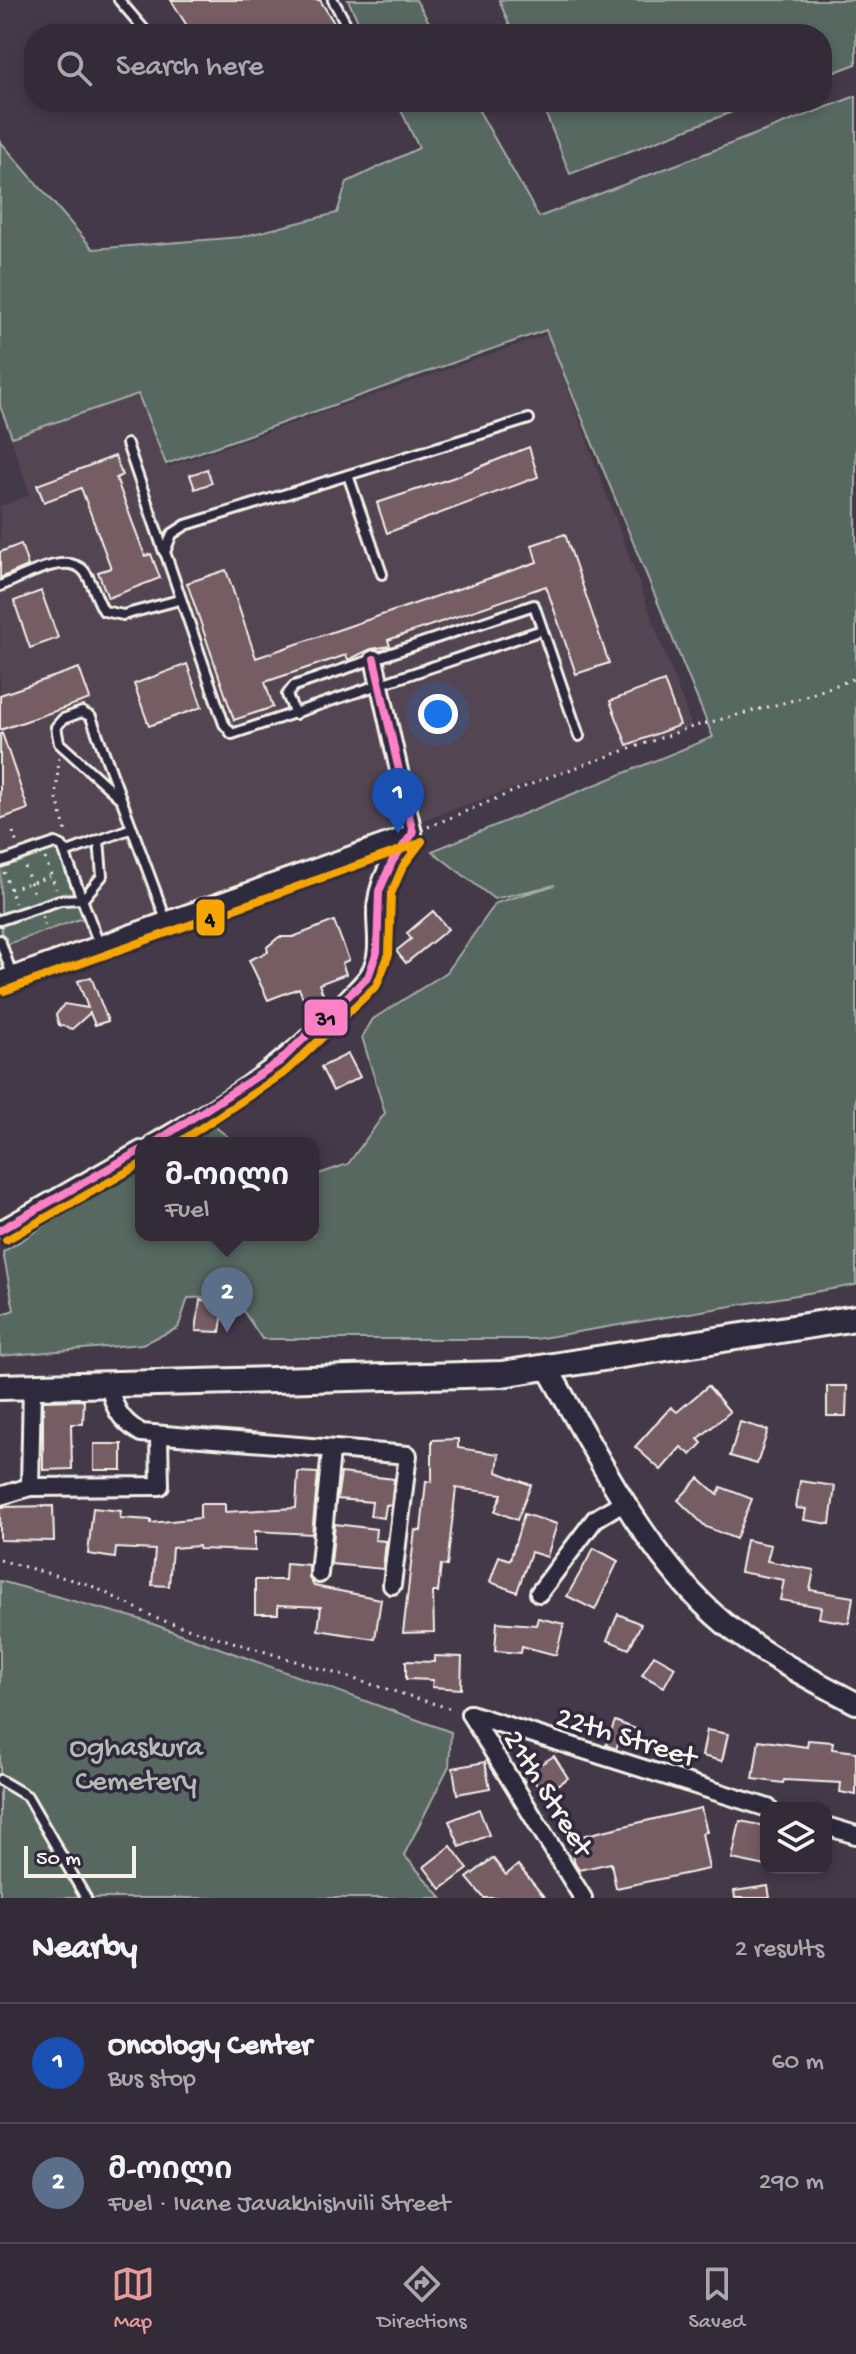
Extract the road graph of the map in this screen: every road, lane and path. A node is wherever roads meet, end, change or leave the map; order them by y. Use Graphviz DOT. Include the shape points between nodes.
graph roads {
  1 [pos="119,0"];
  2 [pos="333,0"];
  3 [pos="139,24"];
  4 [pos="344,24"];
  5 [pos="529,419"];
  6 [pos="127,444"];
  7 [pos="348,475"];
  8 [pos="165,552"];
  9 [pos="382,574"];
  10 [pos="0,586"];
  11 [pos="179,600"];
  12 [pos="542,630"];
  13 [pos="374,659"];
  14 [pos="856,678"];
  15 [pos="382,682"];
  16 [pos="295,714"];
  17 [pos="579,736"];
  18 [pos="63,746"];
  19 [pos="121,799"];
  20 [pos="132,828"];
  21 [pos="413,833"];
  22 [pos="99,840"];
  23 [pos="41,848"];
  24 [pos="76,849"];
  25 [pos="65,853"];
  26 [pos="21,855"];
  27 [pos="0,862"];
  28 [pos="52,876"];
  29 [pos="30,883"];
  30 [pos="10,889"];
  31 [pos="83,899"];
  32 [pos="60,900"];
  33 [pos="39,907"];
  34 [pos="19,914"];
  35 [pos="0,920"];
  36 [pos="166,920"];
  37 [pos="47,931"];
  38 [pos="0,940"];
  39 [pos="99,944"];
  40 [pos="6,977"];
  41 [pos="164,1137"];
  42 [pos="135,1153"];
  43 [pos="0,1230"];
  44 [pos="856,1318"];
  45 [pos="548,1369"];
  46 [pos="108,1382"];
  47 [pos="32,1384"];
  48 [pos="0,1387"];
  49 [pos="159,1437"];
  50 [pos="331,1451"];
  51 [pos="30,1487"];
  52 [pos="0,1496"];
  53 [pos="623,1502"];
  54 [pos="0,1560"];
  55 [pos="319,1574"];
  56 [pos="392,1585"];
  57 [pos="539,1593"];
  58 [pos="856,1703"];
  59 [pos="470,1714"];
  60 [pos="0,1780"];
  61 [pos="760,1805"];
  62 [pos="832,1828"];
  63 [pos="856,1835"];
  64 [pos="86,1898"];
  65 [pos="583,1898"];
  1 -- 3 [label="lane"];
  2 -- 4 [label="lane"];
  5 -- 7 [label="lane"];
  6 -- 8 [label="lane"];
  7 -- 8 [label="lane" via="186,525 172,534"];
  7 -- 9 [label="lane"];
  8 -- 11 [label="lane"];
  10 -- 11 [label="lane" via="71,563 86,573 104,611 123,615"];
  11 -- 16 [label="lane" via="227,730 238,733"];
  12 -- 13 [label="lane" via="534,605"];
  12 -- 15 [label="lane"];
  12 -- 17 [label="lane"];
  13 -- 15 [label="street"];
  13 -- 16 [label="lane" via="287,690"];
  14 -- 21 [label="path" via="546,778"];
  15 -- 16 [label="lane"];
  15 -- 21 [label="street"];
  18 -- 19 [label="lane"];
  18 -- 19 [label="lane" via="56,727 74,713 87,713"];
  18 -- 24 [label="path" via="55,780 58,812"];
  19 -- 20 [label="lane"];
  20 -- 22 [label="lane"];
  20 -- 36 [label="lane"];
  21 -- 36 [label="street"];
  21 -- 41 [label="street" via="396,851 381,882 376,912 379,946 370,973 323,1025 234,1095"];
  22 -- 24 [label="lane"];
  22 -- 31 [label="lane" via="102,876"];
  23 -- 25 [label="lane" via="55,843"];
  23 -- 26 [label="lane"];
  23 -- 28 [label="path"];
  24 -- 25 [label="lane"];
  25 -- 31 [label="lane"];
  26 -- 27 [label="lane"];
  26 -- 29 [label="path"];
  27 -- 30 [label="path"];
  28 -- 29 [label="path"];
  28 -- 32 [label="path"];
  29 -- 30 [label="path"];
  29 -- 33 [label="path"];
  30 -- 34 [label="path"];
  31 -- 32 [label="lane"];
  31 -- 39 [label="lane"];
  32 -- 33 [label="lane"];
  33 -- 34 [label="lane"];
  33 -- 37 [label="path"];
  34 -- 35 [label="lane"];
  36 -- 39 [label="street"];
  38 -- 40 [label="lane"];
  39 -- 40 [label="street"];
  42 -- 43 [label="street"];
  44 -- 45 [label="main road"];
  45 -- 46 [label="main road"];
  45 -- 53 [label="street"];
  46 -- 47 [label="main road"];
  46 -- 49 [label="street" via="115,1410 125,1423"];
  47 -- 48 [label="main road"];
  47 -- 51 [label="street"];
  49 -- 50 [label="street"];
  49 -- 51 [label="street" via="160,1486"];
  50 -- 55 [label="street"];
  50 -- 56 [label="street" via="408,1455"];
  51 -- 52 [label="street"];
  53 -- 57 [label="street" via="595,1519"];
  53 -- 58 [label="street" via="666,1560 725,1623"];
  54 -- 59 [label="path" via="90,1585 158,1619"];
  59 -- 61 [label="street, 22th Street"];
  59 -- 65 [label="street, 21th Street"];
  60 -- 64 [label="lane" via="27,1796"];
  62 -- 63 [label="street"];
}
